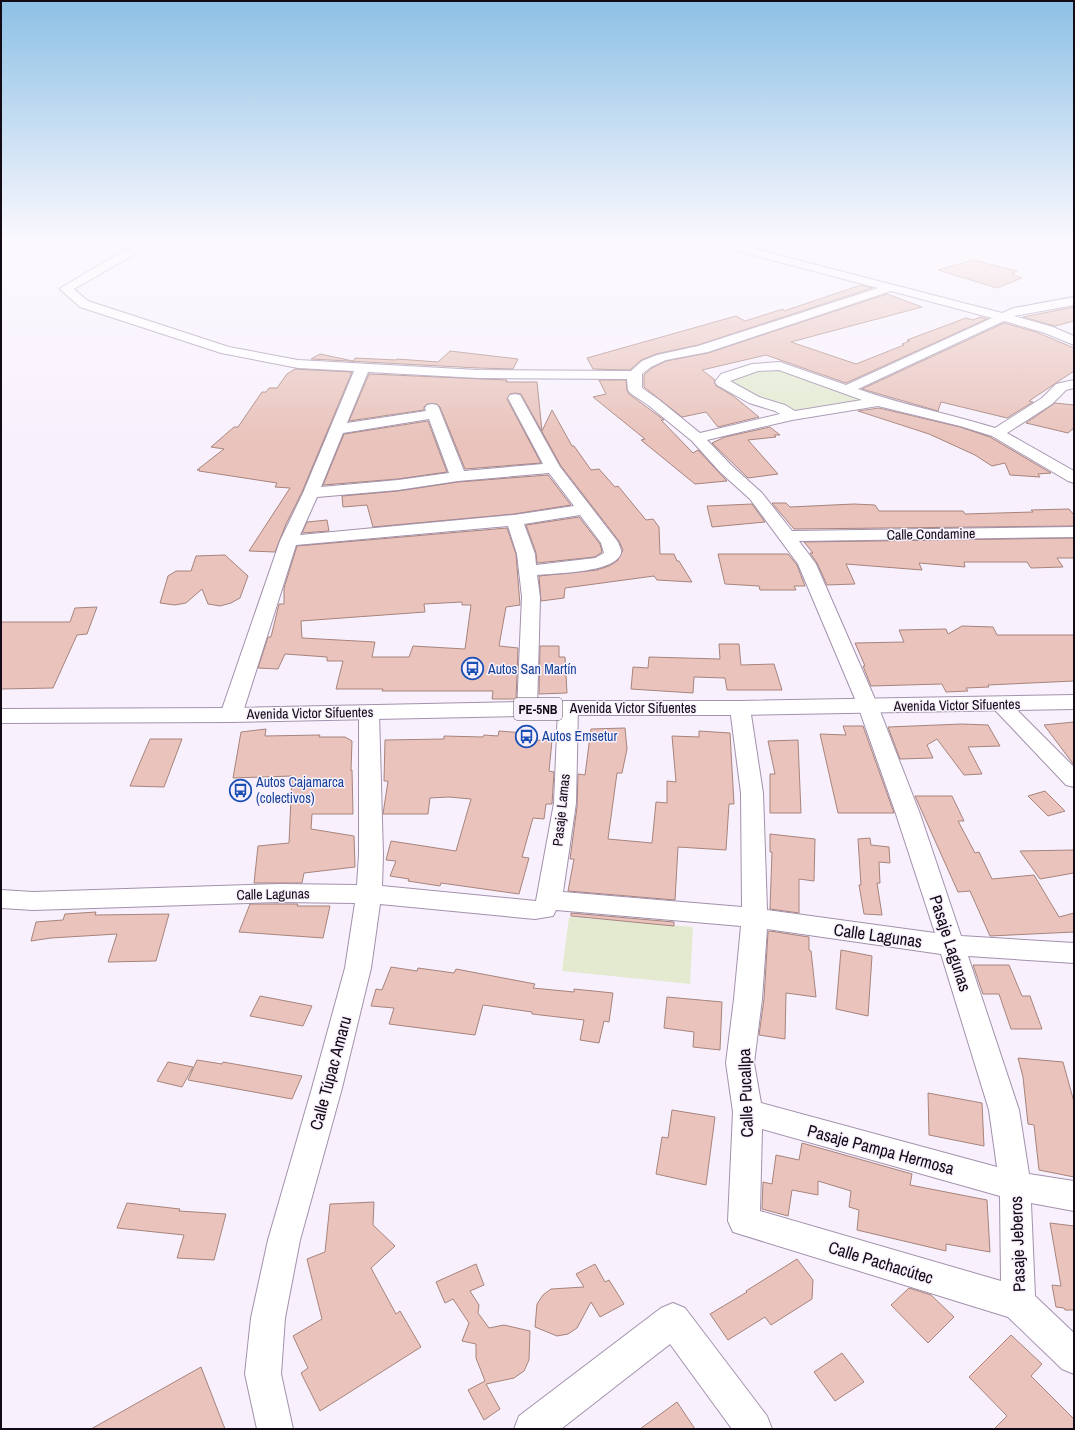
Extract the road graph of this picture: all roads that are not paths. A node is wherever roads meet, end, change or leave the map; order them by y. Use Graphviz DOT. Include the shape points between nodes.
graph roads {
  1 [pos="92,307"];
  2 [pos="832,307"];
  3 [pos="964,307"];
  4 [pos="1043,307"];
  5 [pos="1004,317"];
  6 [pos="1074,340"];
  7 [pos="362,369"];
  8 [pos="634,376"];
  9 [pos="1074,384"];
  10 [pos="846,390"];
  11 [pos="515,398"];
  12 [pos="880,402"];
  13 [pos="792,416"];
  14 [pos="338,429"];
  15 [pos="997,433"];
  16 [pos="697,438"];
  17 [pos="554,468"];
  18 [pos="458,476"];
  19 [pos="1074,478"];
  20 [pos="311,493"];
  21 [pos="584,510"];
  22 [pos="514,520"];
  23 [pos="1074,532"];
  24 [pos="787,536"];
  25 [pos="289,542"];
  26 [pos="528,571"];
  27 [pos="1074,702"];
  28 [pos="1000,704"];
  29 [pos="868,706"];
  30 [pos="568,708"];
  31 [pos="740,708"];
  32 [pos="527,710"];
  33 [pos="369,713"];
  34 [pos="231,714"];
  35 [pos="1,716"];
  36 [pos="1074,780"];
  37 [pos="369,894"];
  38 [pos="1,899"];
  39 [pos="546,905"];
  40 [pos="755,918"];
  41 [pos="951,945"];
  42 [pos="1074,953"];
  43 [pos="748,1112"];
  44 [pos="1015,1186"];
  45 [pos="1074,1196"];
  46 [pos="744,1221"];
  47 [pos="1018,1303"];
  48 [pos="1074,1357"];
  49 [pos="274,1429"];
  50 [pos="532,1429"];
  51 [pos="754,1429"];
  1 -- 7 [label="street" via="226,350 298,364"];
  2 -- 8 [label="street" via="701,349 656,360 639,369"];
  3 -- 5 [label="street"];
  4 -- 5 [label="street" via="1014,312"];
  5 -- 6 [label="street"];
  5 -- 10 [label="street"];
  7 -- 8 [label="street" via="478,374"];
  7 -- 14 [label="street"];
  8 -- 16 [label="street, Pasaje Lagunas" via="635,390"];
  9 -- 15 [label="street" via="1061,387 1047,401"];
  10 -- 12 [label="street"];
  10 -- 13 [label="street" via="780,366 752,369 726,377 722,382 754,400 780,408"];
  11 -- 17 [label="street"];
  12 -- 13 [label="street"];
  12 -- 15 [label="street"];
  13 -- 16 [label="street"];
  14 -- 18 [label="street" via="433,411"];
  14 -- 20 [label="street"];
  15 -- 19 [label="street"];
  16 -- 24 [label="street, Pasaje Lagunas" via="756,496"];
  17 -- 18 [label="street"];
  17 -- 21 [label="street"];
  18 -- 20 [label="street" via="398,485"];
  20 -- 25 [label="street"];
  21 -- 22 [label="street"];
  21 -- 26 [label="street" via="609,542 612,555 600,563"];
  22 -- 25 [label="street"];
  22 -- 26 [label="street" via="526,554"];
  23 -- 24 [label="street, Calle Condamine"];
  24 -- 29 [label="street, Pasaje Lagunas" via="807,564"];
  25 -- 34 [label="street"];
  26 -- 32 [label="street" via="531,597"];
  27 -- 28 [label="highway, Avenida Victor Sifuentes / PE-5NB"];
  28 -- 29 [label="highway, Avenida Victor Sifuentes / PE-5NB"];
  28 -- 36 [label="street"];
  29 -- 31 [label="highway, Avenida Victor Sifuentes / PE-5NB"];
  29 -- 41 [label="street, Pasaje Lagunas" via="908,814"];
  30 -- 31 [label="highway, Avenida Victor Sifuentes / PE-5NB"];
  30 -- 32 [label="highway, Avenida Victor Sifuentes / PE-5NB"];
  30 -- 39 [label="street, Pasaje Lamas" via="565,803"];
  31 -- 40 [label="street, Calle Pucallpa" via="752,793"];
  32 -- 33 [label="highway, Avenida Victor Sifuentes / PE-5NB"];
  33 -- 34 [label="highway, Avenida Victor Sifuentes / PE-5NB"];
  33 -- 37 [label="street, Calle Túpac Amaru"];
  34 -- 35 [label="highway, Avenida Victor Sifuentes / PE-5NB"];
  37 -- 38 [label="street, Calle Lagunas" via="280,893 32,901"];
  37 -- 39 [label="street, Calle Lagunas" via="534,910"];
  37 -- 49 [label="street, Calle Túpac Amaru" via="358,968 284,1240 268,1318 263,1374"];
  39 -- 40 [label="street, Calle Lagunas"];
  40 -- 41 [label="street, Calle Lagunas"];
  40 -- 43 [label="street, Calle Pucallpa" via="740,1062"];
  41 -- 42 [label="street, Calle Lagunas"];
  41 -- 44 [label="street, Pasaje Lagunas" via="980,1028 1004,1110"];
  43 -- 44 [label="street, Pasaje Pampa Hermosa"];
  43 -- 46 [label="street, Calle Pucallpa"];
  44 -- 45 [label="street, Pasaje Pampa Hermosa"];
  44 -- 47 [label="street, Pasaje Jeberos"];
  46 -- 47 [label="street, Calle Pachacútec"];
  47 -- 48 [label="street"];
  50 -- 51 [label="street" via="673,1320"];
}
